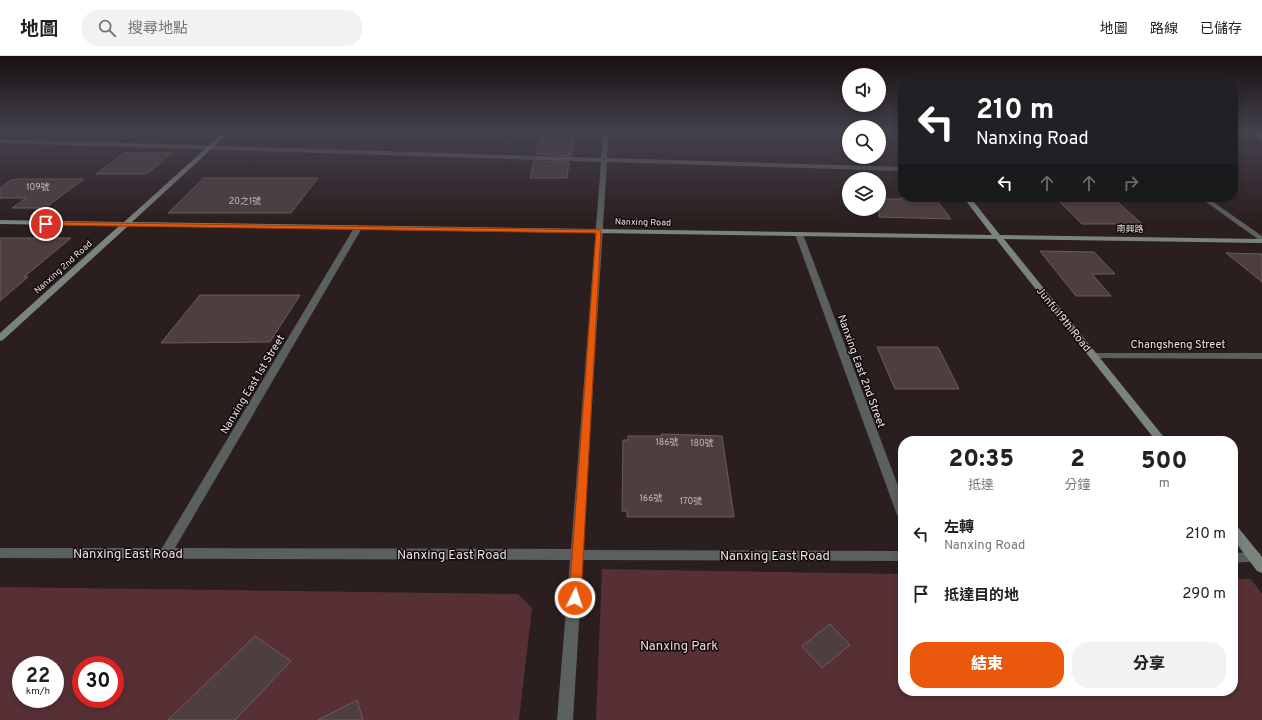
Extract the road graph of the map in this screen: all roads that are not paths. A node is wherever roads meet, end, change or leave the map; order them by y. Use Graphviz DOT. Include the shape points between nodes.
graph roads {
  1 [pos="194,162"];
  2 [pos="604,162"];
  3 [pos="670,162"];
  4 [pos="898,169"];
  5 [pos="970,202"];
  6 [pos="1209,202"];
  7 [pos="0,222"];
  8 [pos="124,225"];
  9 [pos="358,228"];
  10 [pos="599,231"];
  11 [pos="799,234"];
  12 [pos="998,237"];
  13 [pos="1262,240"];
  14 [pos="0,338"];
  15 [pos="1094,356"];
  16 [pos="1262,356"];
  17 [pos="1158,436"];
  18 [pos="898,501"];
  19 [pos="1238,536"];
  20 [pos="0,553"];
  21 [pos="166,553"];
  22 [pos="578,555"];
  23 [pos="898,556"];
  24 [pos="1238,559"];
  25 [pos="1258,562"];
  26 [pos="565,720"];
  1 -- 8 [label="street, Nanxing 2nd Road"];
  2 -- 10 [label="street"];
  3 -- 4 [label="street"];
  5 -- 12 [label="street, Junfu 19th Road"];
  6 -- 13 [label="street"];
  7 -- 8 [label="street, Nanxing Road"];
  8 -- 9 [label="street, Nanxing Road"];
  8 -- 14 [label="street, Nanxing 2nd Road"];
  9 -- 10 [label="street, Nanxing Road"];
  9 -- 21 [label="street, Nanxing East 1st Street"];
  10 -- 11 [label="street, Nanxing Road"];
  10 -- 22 [label="street"];
  11 -- 12 [label="street, Nanxing Road"];
  11 -- 18 [label="street, Nanxing East 2nd Street"];
  12 -- 13 [label="street, 南興路"];
  12 -- 15 [label="street, Junfu 19th Road"];
  15 -- 16 [label="street, Changsheng Street"];
  15 -- 17 [label="street, Junfu 19th Road"];
  19 -- 25 [label="street"];
  20 -- 21 [label="street, Nanxing East Road"];
  21 -- 22 [label="street, Nanxing East Road"];
  22 -- 23 [label="street, Nanxing East Road"];
  22 -- 26 [label="street"];
  24 -- 25 [label="street"];
}
